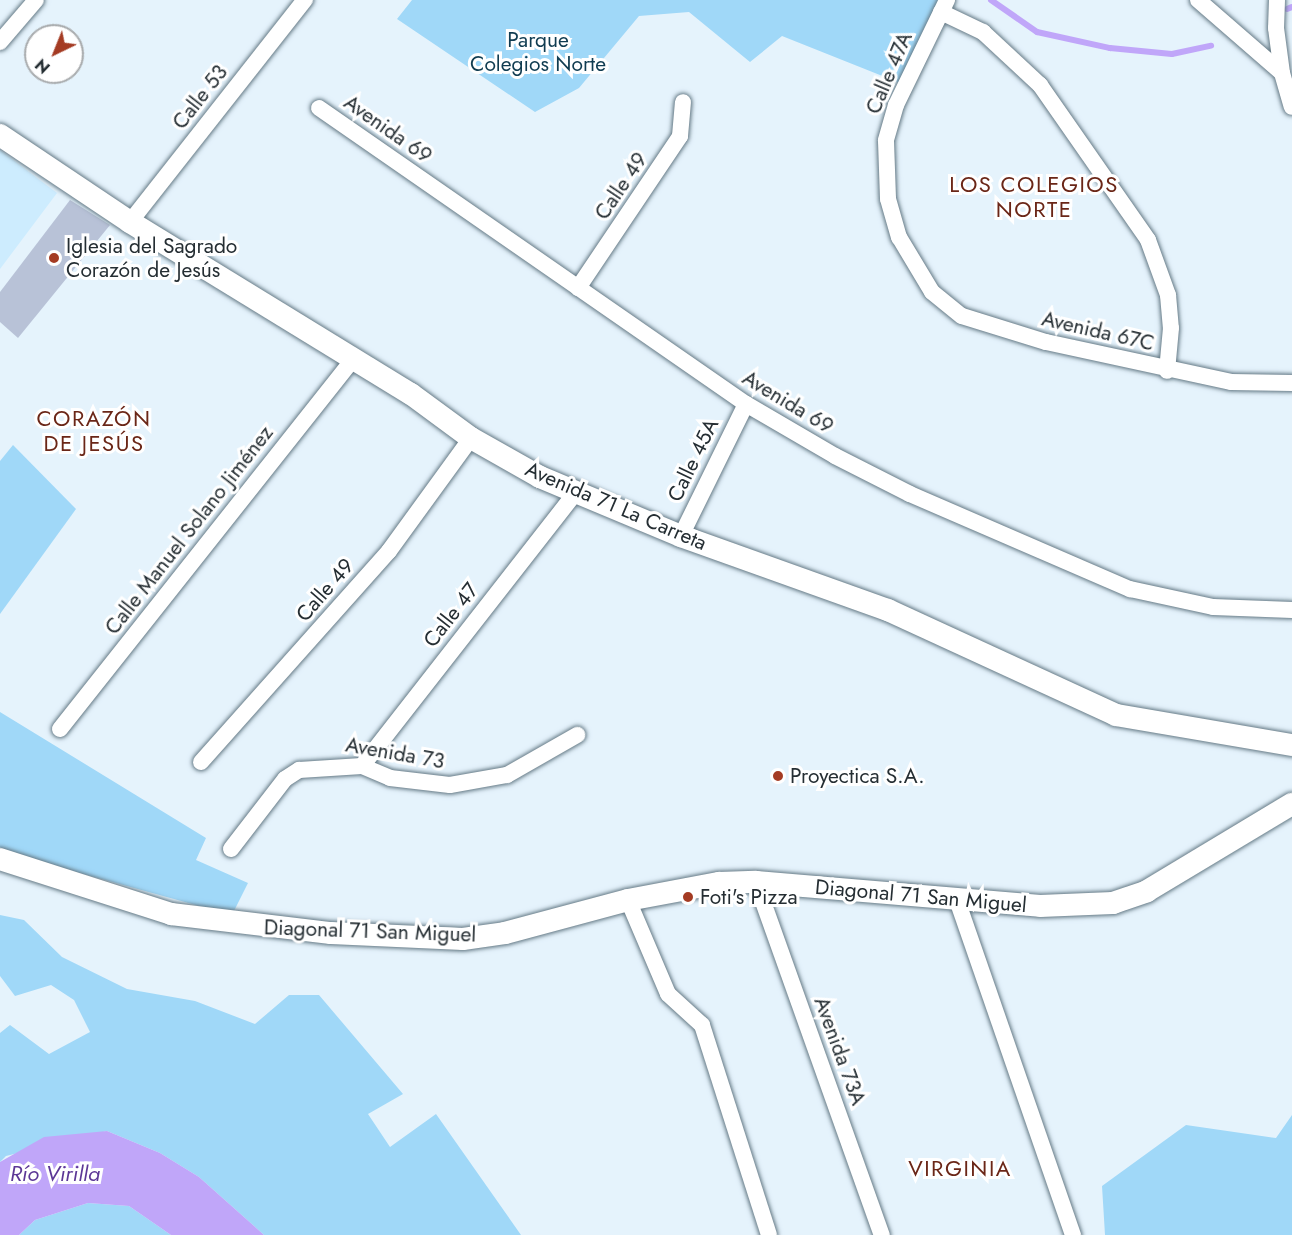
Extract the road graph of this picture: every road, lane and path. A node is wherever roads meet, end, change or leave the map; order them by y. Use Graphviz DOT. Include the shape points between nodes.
graph roads {
  1 [pos="36,0"];
  2 [pos="305,0"];
  3 [pos="1198,0"];
  4 [pos="1277,0"];
  5 [pos="944,6"];
  6 [pos="0,42"];
  7 [pos="1282,73"];
  8 [pos="683,102"];
  9 [pos="1292,107"];
  10 [pos="319,108"];
  11 [pos="0,135"];
  12 [pos="130,222"];
  13 [pos="915,269"];
  14 [pos="578,288"];
  15 [pos="353,359"];
  16 [pos="1167,371"];
  17 [pos="1292,382"];
  18 [pos="746,404"];
  19 [pos="471,438"];
  20 [pos="576,492"];
  21 [pos="681,536"];
  22 [pos="1292,610"];
  23 [pos="60,729"];
  24 [pos="577,735"];
  25 [pos="1292,745"];
  26 [pos="201,762"];
  27 [pos="362,766"];
  28 [pos="1292,804"];
  29 [pos="231,849"];
  30 [pos="0,859"];
  31 [pos="756,882"];
  32 [pos="628,900"];
  33 [pos="957,900"];
  34 [pos="769,1235"];
  35 [pos="882,1235"];
  36 [pos="1073,1235"];
  1 -- 6 [label="street"];
  2 -- 12 [label="street, Calle 53"];
  3 -- 7 [label="street" via="1214,9"];
  4 -- 7 [label="street"];
  5 -- 13 [label="street, Calle 47A" via="896,105 886,141 888,199 899,237"];
  5 -- 16 [label="street" via="983,32 1040,85 1148,240 1168,296 1171,328"];
  7 -- 9 [label="street"];
  8 -- 14 [label="street, Calle 49" via="680,136"];
  10 -- 14 [label="street, Avenida 69"];
  11 -- 12 [label="street, Avenida 71 La Carreta"];
  12 -- 15 [label="street, Avenida 71 La Carreta"];
  13 -- 16 [label="street, Avenida 67C" via="932,292 971,319 1007,332"];
  14 -- 18 [label="street, Avenida 69"];
  15 -- 19 [label="street, Avenida 71 La Carreta"];
  15 -- 23 [label="street, Calle Manuel Solano Jiménez"];
  16 -- 17 [label="street, Avenida 67C" via="1241,383"];
  18 -- 21 [label="street, Calle 45A"];
  18 -- 22 [label="street, Avenida 69" via="910,494 1130,589 1213,607"];
  19 -- 20 [label="street, Avenida 71 La Carreta"];
  19 -- 26 [label="street, Calle 49" via="389,551"];
  20 -- 21 [label="street, Avenida 71 La Carreta"];
  20 -- 27 [label="street, Calle 47"];
  21 -- 25 [label="street, Avenida 71 La Carreta" via="888,610 1116,715"];
  24 -- 27 [label="street, Avenida 73" via="507,776 450,785 390,778"];
  27 -- 29 [label="street, Avenida 73" via="299,770 285,779"];
  28 -- 33 [label="street, Diagonal 71 San Miguel" via="1148,891 1113,903 1040,906"];
  30 -- 32 [label="street, Diagonal 71 San Miguel" via="171,914 330,933 463,939 505,933"];
  31 -- 32 [label="street, Diagonal 71 San Miguel" via="719,883"];
  31 -- 33 [label="street, Diagonal 71 San Miguel"];
  31 -- 35 [label="street, Avenida 73A"];
  32 -- 34 [label="street" via="668,994 702,1025"];
  33 -- 36 [label="street"];
}
